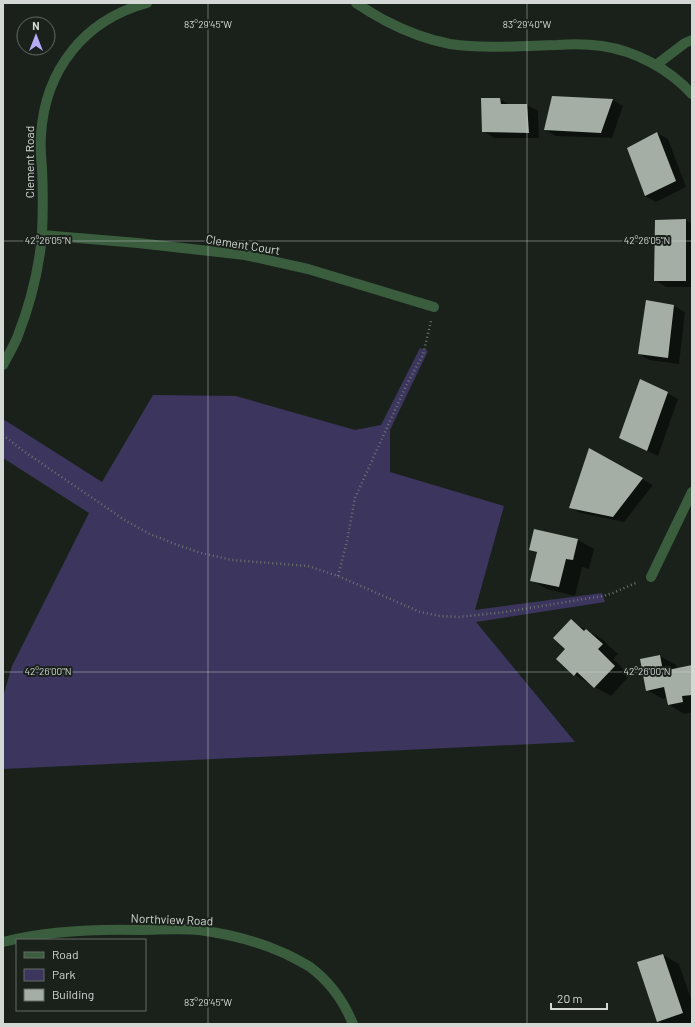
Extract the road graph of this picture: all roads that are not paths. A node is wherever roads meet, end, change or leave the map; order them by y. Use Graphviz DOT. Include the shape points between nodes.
graph roads {
  1 [pos="147,3"];
  2 [pos="356,3"];
  3 [pos="692,40"];
  4 [pos="656,65"];
  5 [pos="692,94"];
  6 [pos="42,235"];
  7 [pos="434,307"];
  8 [pos="3,365"];
  9 [pos="692,492"];
  10 [pos="651,577"];
  11 [pos="16,939"];
  12 [pos="18,939"];
  13 [pos="3,942"];
  14 [pos="353,1024"];
  1 -- 6 [label="street, Clement Road" via="123,11 100,24 66,58 55,77 42,115 40,137"];
  2 -- 4 [label="street" via="384,20 449,44 477,47 575,44 602,46 620,50"];
  3 -- 4 [label="street"];
  4 -- 5 [label="street" via="673,76"];
  6 -- 7 [label="street, Clement Court" via="245,254 308,269"];
  6 -- 8 [label="street, Clement Road" via="29,303"];
  9 -- 10 [label="street"];
  11 -- 13 [label="street, Northview Road"];
  12 -- 14 [label="street, Northview Road" via="57,933 120,930 197,930 234,936 276,949 310,967 339,996"];
}
